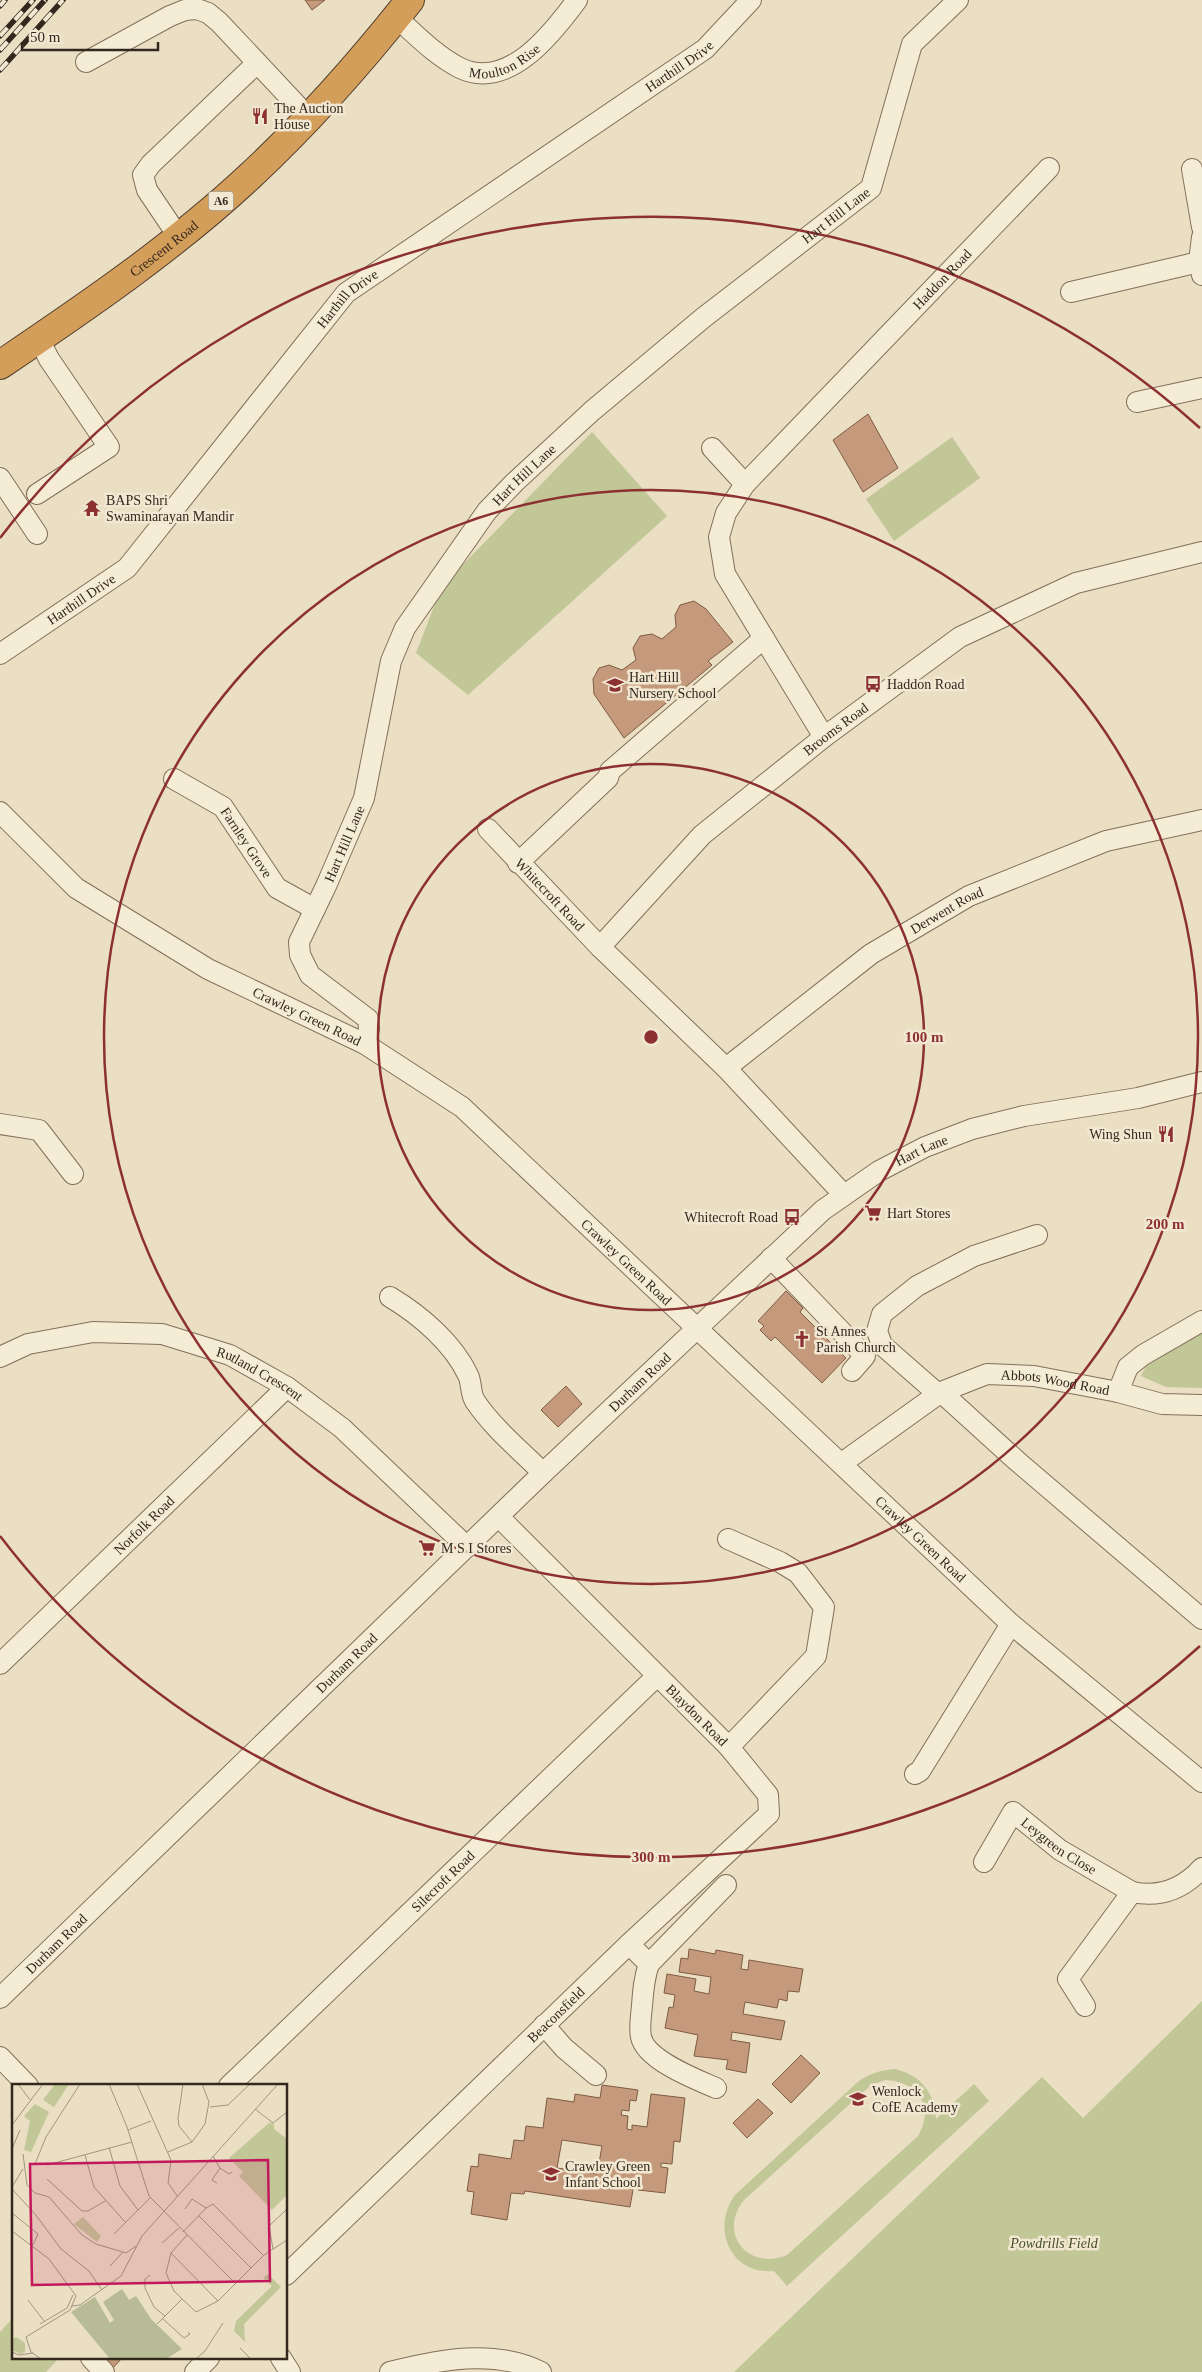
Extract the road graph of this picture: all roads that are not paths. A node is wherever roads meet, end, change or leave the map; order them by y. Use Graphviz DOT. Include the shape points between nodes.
graph roads {
  1 [pos="577,0"];
  2 [pos="751,0"];
  3 [pos="958,0"];
  4 [pos="403,9"];
  5 [pos="86,62"];
  6 [pos="257,64"];
  7 [pos="308,118"];
  8 [pos="1049,168"];
  9 [pos="1192,169"];
  10 [pos="1202,227"];
  11 [pos="178,236"];
  12 [pos="1202,238"];
  13 [pos="1201,268"];
  14 [pos="1072,292"];
  15 [pos="39,338"];
  16 [pos="0,365"];
  17 [pos="1202,388"];
  18 [pos="1137,402"];
  19 [pos="712,448"];
  20 [pos="0,478"];
  21 [pos="745,484"];
  22 [pos="37,494"];
  23 [pos="37,534"];
  24 [pos="1202,552"];
  25 [pos="764,638"];
  26 [pos="0,654"];
  27 [pos="824,737"];
  28 [pos="174,779"];
  29 [pos="0,812"];
  30 [pos="1202,820"];
  31 [pos="488,829"];
  32 [pos="518,863"];
  33 [pos="315,909"];
  34 [pos="600,947"];
  35 [pos="365,1044"];
  36 [pos="726,1068"];
  37 [pos="1202,1082"];
  38 [pos="0,1124"];
  39 [pos="73,1174"];
  40 [pos="844,1195"];
  41 [pos="1037,1235"];
  42 [pos="771,1258"];
  43 [pos="390,1297"];
  44 [pos="1202,1321"];
  45 [pos="697,1329"];
  46 [pos="0,1357"];
  47 [pos="852,1371"];
  48 [pos="287,1387"];
  49 [pos="1118,1392"];
  50 [pos="940,1393"];
  51 [pos="1202,1406"];
  52 [pos="842,1463"];
  53 [pos="543,1473"];
  54 [pos="499,1516"];
  55 [pos="728,1539"];
  56 [pos="467,1547"];
  57 [pos="1202,1619"];
  58 [pos="1011,1624"];
  59 [pos="0,1664"];
  60 [pos="657,1676"];
  61 [pos="729,1747"];
  62 [pos="915,1774"];
  63 [pos="1202,1782"];
  64 [pos="984,1862"];
  65 [pos="1202,1868"];
  66 [pos="726,1885"];
  67 [pos="1132,1892"];
  68 [pos="629,1944"];
  69 [pos="649,1964"];
  70 [pos="0,1998"];
  71 [pos="1085,2006"];
  72 [pos="544,2025"];
  73 [pos="0,2057"];
  74 [pos="596,2075"];
  75 [pos="26,2084"];
  76 [pos="231,2084"];
  77 [pos="716,2088"];
  78 [pos="288,2273"];
  79 [pos="93,2360"];
  80 [pos="207,2360"];
  81 [pos="282,2360"];
  82 [pos="104,2372"];
  83 [pos="195,2372"];
  84 [pos="290,2372"];
  85 [pos="390,2372"];
  86 [pos="541,2372"];
  1 -- 4 [label="street, Moulton Rise" via="532,51 507,68 483,74 460,68 431,48"];
  2 -- 26 [label="street, Harthill Drive" via="706,49 346,293 128,568"];
  3 -- 33 [label="street, Hart Hill Lane" via="912,44 871,188 703,318 592,411 487,512 445,569 397,643 380,707 364,798"];
  4 -- 7 [label="highway, Crescent Road / A6"];
  5 -- 6 [label="street" via="170,16 185,10 197,10 220,22"];
  6 -- 7 [label="street"];
  6 -- 11 [label="street" via="151,164 144,175 147,190"];
  7 -- 11 [label="highway, Crescent Road / A6" via="249,176"];
  8 -- 21 [label="street, Haddon Road"];
  9 -- 10 [label="street"];
  11 -- 15 [label="highway, Crescent Road / A6"];
  12 -- 13 [label="street"];
  13 -- 14 [label="street"];
  15 -- 16 [label="highway, Crescent Road / A6"];
  15 -- 22 [label="street" via="49,359 109,447"];
  17 -- 18 [label="street"];
  19 -- 21 [label="street"];
  20 -- 23 [label="street"];
  21 -- 25 [label="street, Haddon Road" via="726,513 719,537 725,574"];
  24 -- 27 [label="street, Brooms Road" via="1076,584 960,637"];
  25 -- 27 [label="street, Haddon Road"];
  25 -- 32 [label="street" via="610,771 608,778"];
  27 -- 34 [label="street, Brooms Road" via="702,835"];
  28 -- 33 [label="street, Farnley Grove" via="223,807 277,888"];
  29 -- 35 [label="street, Crawley Green Road" via="76,888 208,969"];
  30 -- 36 [label="street, Derwent Road" via="1106,841 969,896 871,954"];
  31 -- 32 [label="street, Whitecroft Road"];
  32 -- 34 [label="street, Whitecroft Road"];
  33 -- 35 [label="street, Hart Hill Lane" via="299,942 300,955 310,975 368,1019"];
  34 -- 36 [label="street, Whitecroft Road"];
  35 -- 45 [label="street, Crawley Green Road" via="462,1107"];
  36 -- 40 [label="street, Whitecroft Road"];
  37 -- 40 [label="street, Hart Lane" via="1138,1098 1024,1116 972,1129 904,1158"];
  38 -- 39 [label="street" via="40,1130"];
  40 -- 42 [label="street, Hart Lane"];
  41 -- 50 [label="street" via="974,1256 917,1286 882,1314 878,1330 882,1345"];
  42 -- 45 [label="street, Hart Lane"];
  42 -- 47 [label="street" via="865,1356"];
  43 -- 53 [label="street" via="440,1336 469,1376 473,1399"];
  44 -- 49 [label="street" via="1128,1367"];
  45 -- 52 [label="street, Crawley Green Road"];
  45 -- 53 [label="street, Durham Road"];
  46 -- 48 [label="street, Rutland Crescent" via="28,1344 93,1332 162,1334 230,1355"];
  48 -- 56 [label="street, Rutland Crescent" via="342,1428"];
  48 -- 59 [label="street, Norfolk Road"];
  49 -- 50 [label="street, Abbots Wood Road" via="1034,1376 987,1374"];
  49 -- 51 [label="street, Abbots Wood Road" via="1162,1404"];
  50 -- 52 [label="street, Abbots Wood Road"];
  50 -- 57 [label="street"];
  52 -- 58 [label="street, Crawley Green Road"];
  53 -- 54 [label="street, Durham Road"];
  54 -- 56 [label="street, Durham Road"];
  54 -- 60 [label="street, Blaydon Road"];
  55 -- 61 [label="street, Blaydon Road" via="798,1573 824,1607 816,1656"];
  56 -- 70 [label="street, Durham Road"];
  58 -- 62 [label="street" via="920,1771"];
  58 -- 63 [label="street, Crawley Green Road"];
  60 -- 61 [label="street, Blaydon Road"];
  60 -- 76 [label="street, Silecroft Road"];
  61 -- 68 [label="street, Beaconsfield" via="768,1795 769,1814"];
  64 -- 67 [label="street, Leygreen Close" via="1013,1812 1060,1850"];
  65 -- 67 [label="street, Leygreen Close" via="1175,1890 1146,1895"];
  66 -- 69 [label="street"];
  67 -- 71 [label="street" via="1068,1979"];
  68 -- 69 [label="street"];
  68 -- 72 [label="street, Beaconsfield"];
  69 -- 77 [label="street" via="640,2023 645,2047 668,2064"];
  72 -- 74 [label="street" via="564,2048"];
  72 -- 78 [label="street, Beaconsfield"];
  73 -- 75 [label="street"];
  79 -- 82 [label="street"];
  80 -- 83 [label="street"];
  81 -- 84 [label="street"];
  85 -- 86 [label="street" via="430,2362 476,2358 512,2362"];
}
